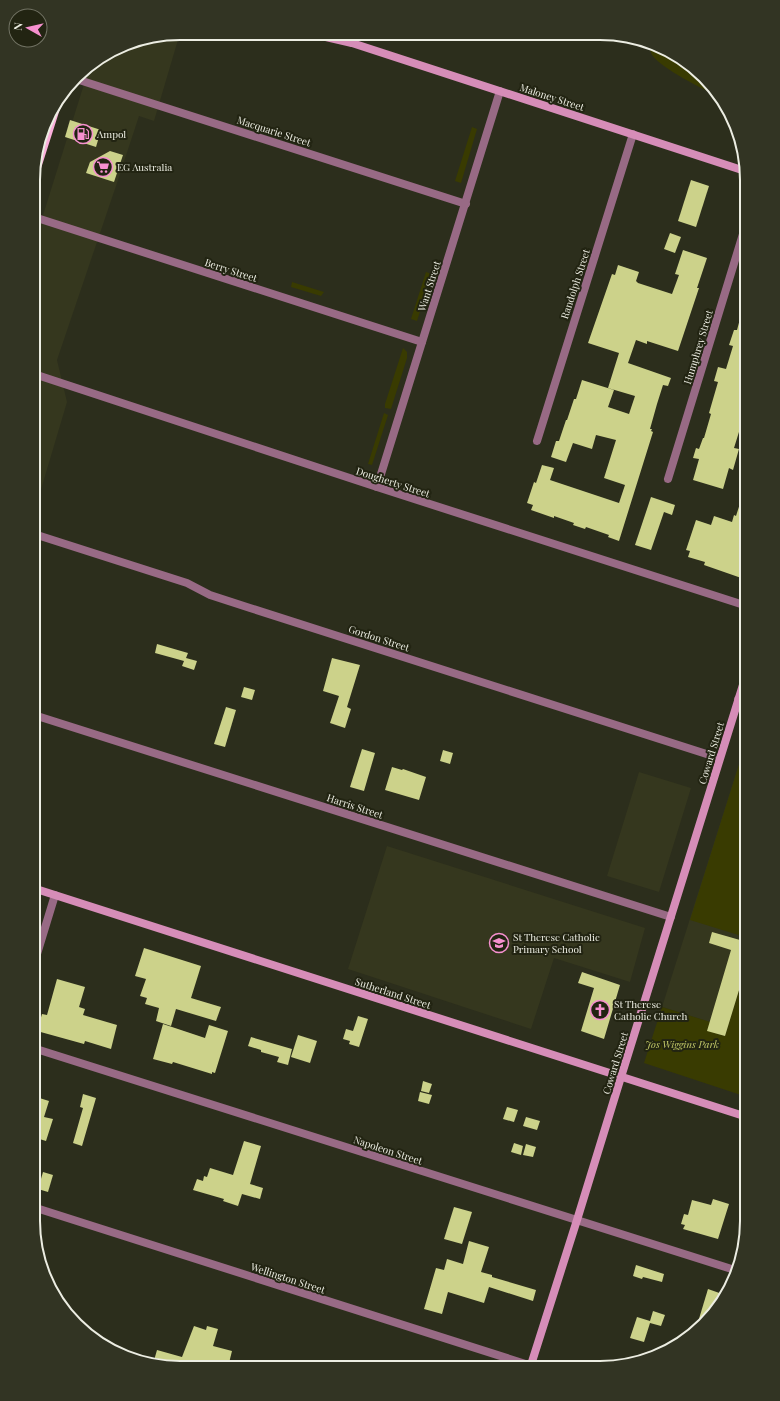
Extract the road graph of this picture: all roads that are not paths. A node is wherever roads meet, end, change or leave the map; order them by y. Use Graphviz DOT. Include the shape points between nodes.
graph roads {
  1 [pos="339,40"];
  2 [pos="346,40"];
  3 [pos="353,40"];
  4 [pos="352,43"];
  5 [pos="82,81"];
  6 [pos="500,91"];
  7 [pos="633,134"];
  8 [pos="740,169"];
  9 [pos="466,204"];
  10 [pos="40,219"];
  11 [pos="740,244"];
  12 [pos="422,342"];
  13 [pos="40,376"];
  14 [pos="537,441"];
  15 [pos="668,479"];
  16 [pos="376,487"];
  17 [pos="40,536"];
  18 [pos="740,604"];
  19 [pos="740,693"];
  20 [pos="738,699"];
  21 [pos="40,717"];
  22 [pos="720,758"];
  23 [pos="40,890"];
  24 [pos="55,895"];
  25 [pos="670,917"];
  26 [pos="40,944"];
  27 [pos="40,1050"];
  28 [pos="621,1076"];
  29 [pos="740,1115"];
  30 [pos="40,1209"];
  31 [pos="577,1220"];
  32 [pos="732,1269"];
  33 [pos="514,1361"];
  34 [pos="535,1361"];
  1 -- 4 [label="street, Maloney Street"];
  2 -- 4 [label="street, Maloney Street"];
  3 -- 4 [label="street"];
  4 -- 6 [label="street, Maloney Street"];
  5 -- 9 [label="street, Macquarie Street"];
  6 -- 7 [label="street, Maloney Street"];
  6 -- 9 [label="street, Want Street"];
  7 -- 8 [label="street, Maloney Street"];
  7 -- 14 [label="street, Randolph Street"];
  9 -- 12 [label="street, Want Street"];
  10 -- 12 [label="street, Berry Street"];
  11 -- 15 [label="street, Humphrey Street"];
  12 -- 16 [label="street, Want Street"];
  13 -- 16 [label="street, Dougherty Street"];
  16 -- 18 [label="street, Dougherty Street"];
  17 -- 22 [label="street, Gordon Street" via="187,583 210,595"];
  19 -- 20 [label="street, Coward Street"];
  20 -- 22 [label="street, Coward Street"];
  21 -- 25 [label="street, Harris Street"];
  22 -- 25 [label="street, Coward Street"];
  23 -- 24 [label="street, Sutherland Street"];
  24 -- 26 [label="street"];
  24 -- 28 [label="street, Sutherland Street"];
  25 -- 28 [label="street, Coward Street"];
  27 -- 31 [label="street, Napoleon Street"];
  28 -- 29 [label="street, Sutherland Street"];
  28 -- 31 [label="street, Coward Street"];
  30 -- 33 [label="street, Wellington Street"];
  31 -- 32 [label="street, Napoleon Street"];
  31 -- 34 [label="street, Coward Street"];
}
